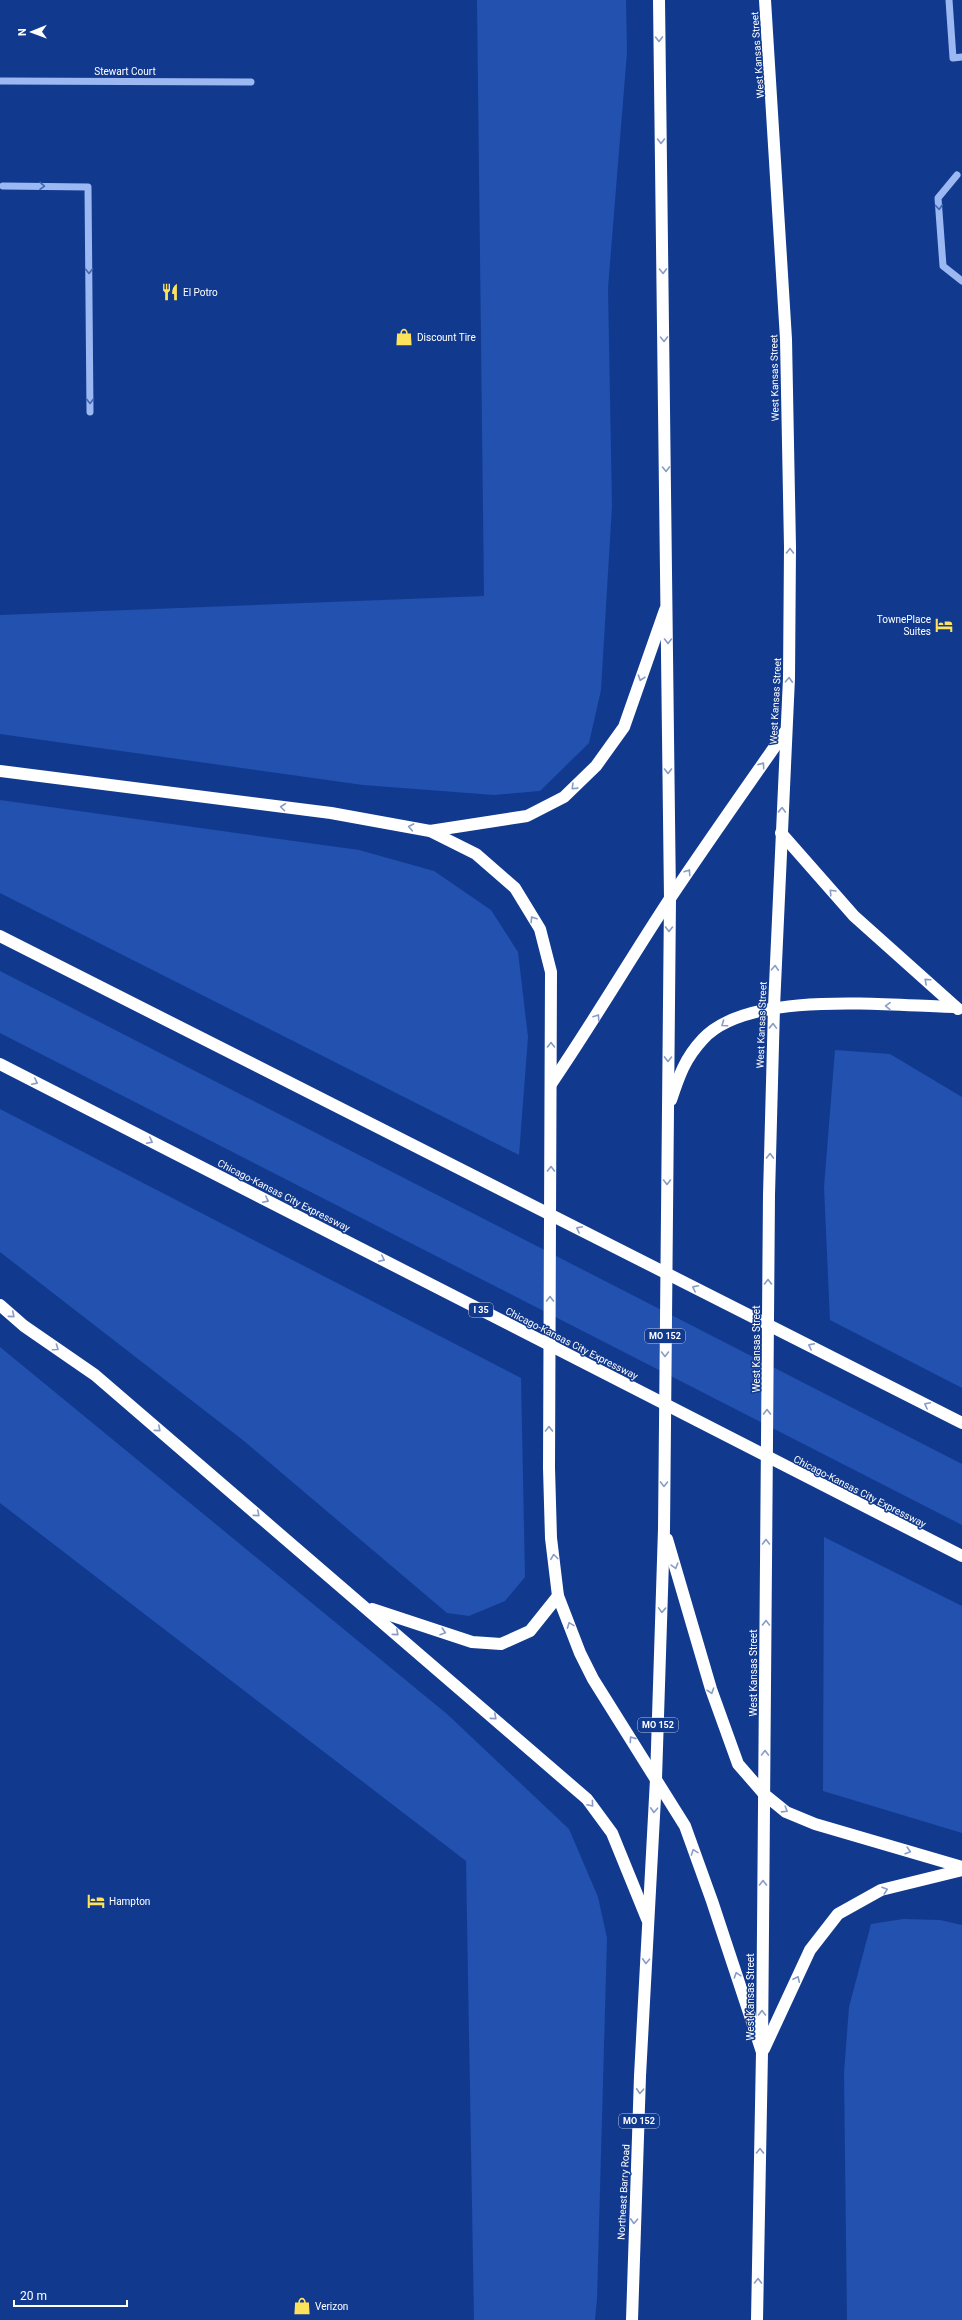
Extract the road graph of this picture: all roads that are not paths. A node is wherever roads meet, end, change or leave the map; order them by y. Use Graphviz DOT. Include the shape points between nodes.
graph roads {
  1 [pos="659,0"];
  2 [pos="765,0"];
  3 [pos="949,0"];
  4 [pos="962,58"];
  5 [pos="0,81"];
  6 [pos="251,82"];
  7 [pos="957,175"];
  8 [pos="3,186"];
  9 [pos="962,281"];
  10 [pos="90,412"];
  11 [pos="668,602"];
  12 [pos="785,732"];
  13 [pos="0,772"];
  14 [pos="430,831"];
  15 [pos="781,833"];
  16 [pos="670,899"];
  17 [pos="0,936"];
  18 [pos="774,1007"];
  19 [pos="959,1010"];
  20 [pos="0,1064"];
  21 [pos="551,1084"];
  22 [pos="667,1112"];
  23 [pos="0,1305"];
  24 [pos="962,1423"];
  25 [pos="664,1529"];
  26 [pos="962,1556"];
  27 [pos="558,1596"];
  28 [pos="366,1607"];
  29 [pos="656,1779"];
  30 [pos="765,1795"];
  31 [pos="962,1867"];
  32 [pos="962,1870"];
  33 [pos="648,1922"];
  34 [pos="762,2052"];
  35 [pos="632,2320"];
  36 [pos="757,2320"];
  1 -- 11 [label="highway, one-way"];
  12 -- 2 [label="highway, West Kansas Street, one-way" via="789,678 790,555 786,339"];
  3 -- 4 [label="street" via="953,58"];
  5 -- 6 [label="street, Stewart Court"];
  7 -- 9 [label="street, one-way" via="938,198 943,266"];
  8 -- 10 [label="street, one-way" via="88,187"];
  11 -- 14 [label="highway, one-way" via="624,727 596,766 564,797 527,816"];
  11 -- 16 [label="highway, one-way"];
  15 -- 12 [label="highway, West Kansas Street, one-way"];
  16 -- 12 [label="highway, one-way"];
  14 -- 13 [label="highway, one-way" via="332,813"];
  21 -- 14 [label="highway, one-way" via="551,972 540,930 515,888 476,854"];
  18 -- 15 [label="highway, West Kansas Street, one-way"];
  19 -- 15 [label="highway, one-way" via="854,916"];
  21 -- 16 [label="highway, one-way"];
  16 -- 22 [label="highway, one-way"];
  24 -- 17 [label="highway, one-way"];
  19 -- 18 [label="highway, one-way" via="833,1003"];
  18 -- 22 [label="highway, one-way" via="730,1020 704,1038 683,1064"];
  30 -- 18 [label="highway, West Kansas Street, one-way" via="769,1195"];
  20 -- 26 [label="highway, Chicago-Kansas City Expressway / I 35, one-way"];
  27 -- 21 [label="highway, one-way" via="551,1538 549,1468"];
  22 -- 25 [label="highway, MO 152, one-way"];
  23 -- 28 [label="highway, one-way" via="24,1326 95,1375"];
  25 -- 29 [label="highway, MO 152, one-way"];
  25 -- 30 [label="highway, one-way" via="710,1689 738,1764"];
  28 -- 27 [label="highway, one-way" via="472,1642 501,1644 530,1631"];
  29 -- 27 [label="highway, one-way" via="593,1679"];
  28 -- 33 [label="highway, one-way" via="587,1799 612,1833"];
  29 -- 33 [label="highway, MO 152, one-way"];
  34 -- 29 [label="highway, one-way" via="685,1826"];
  30 -- 31 [label="highway, one-way" via="786,1812 815,1824"];
  34 -- 30 [label="highway, West Kansas Street, one-way"];
  34 -- 32 [label="highway, one-way" via="810,1950 838,1914 881,1890"];
  33 -- 35 [label="highway, Northeast Barry Road / MO 152, one-way"];
  36 -- 34 [label="highway, West Kansas Street, one-way"];
}
